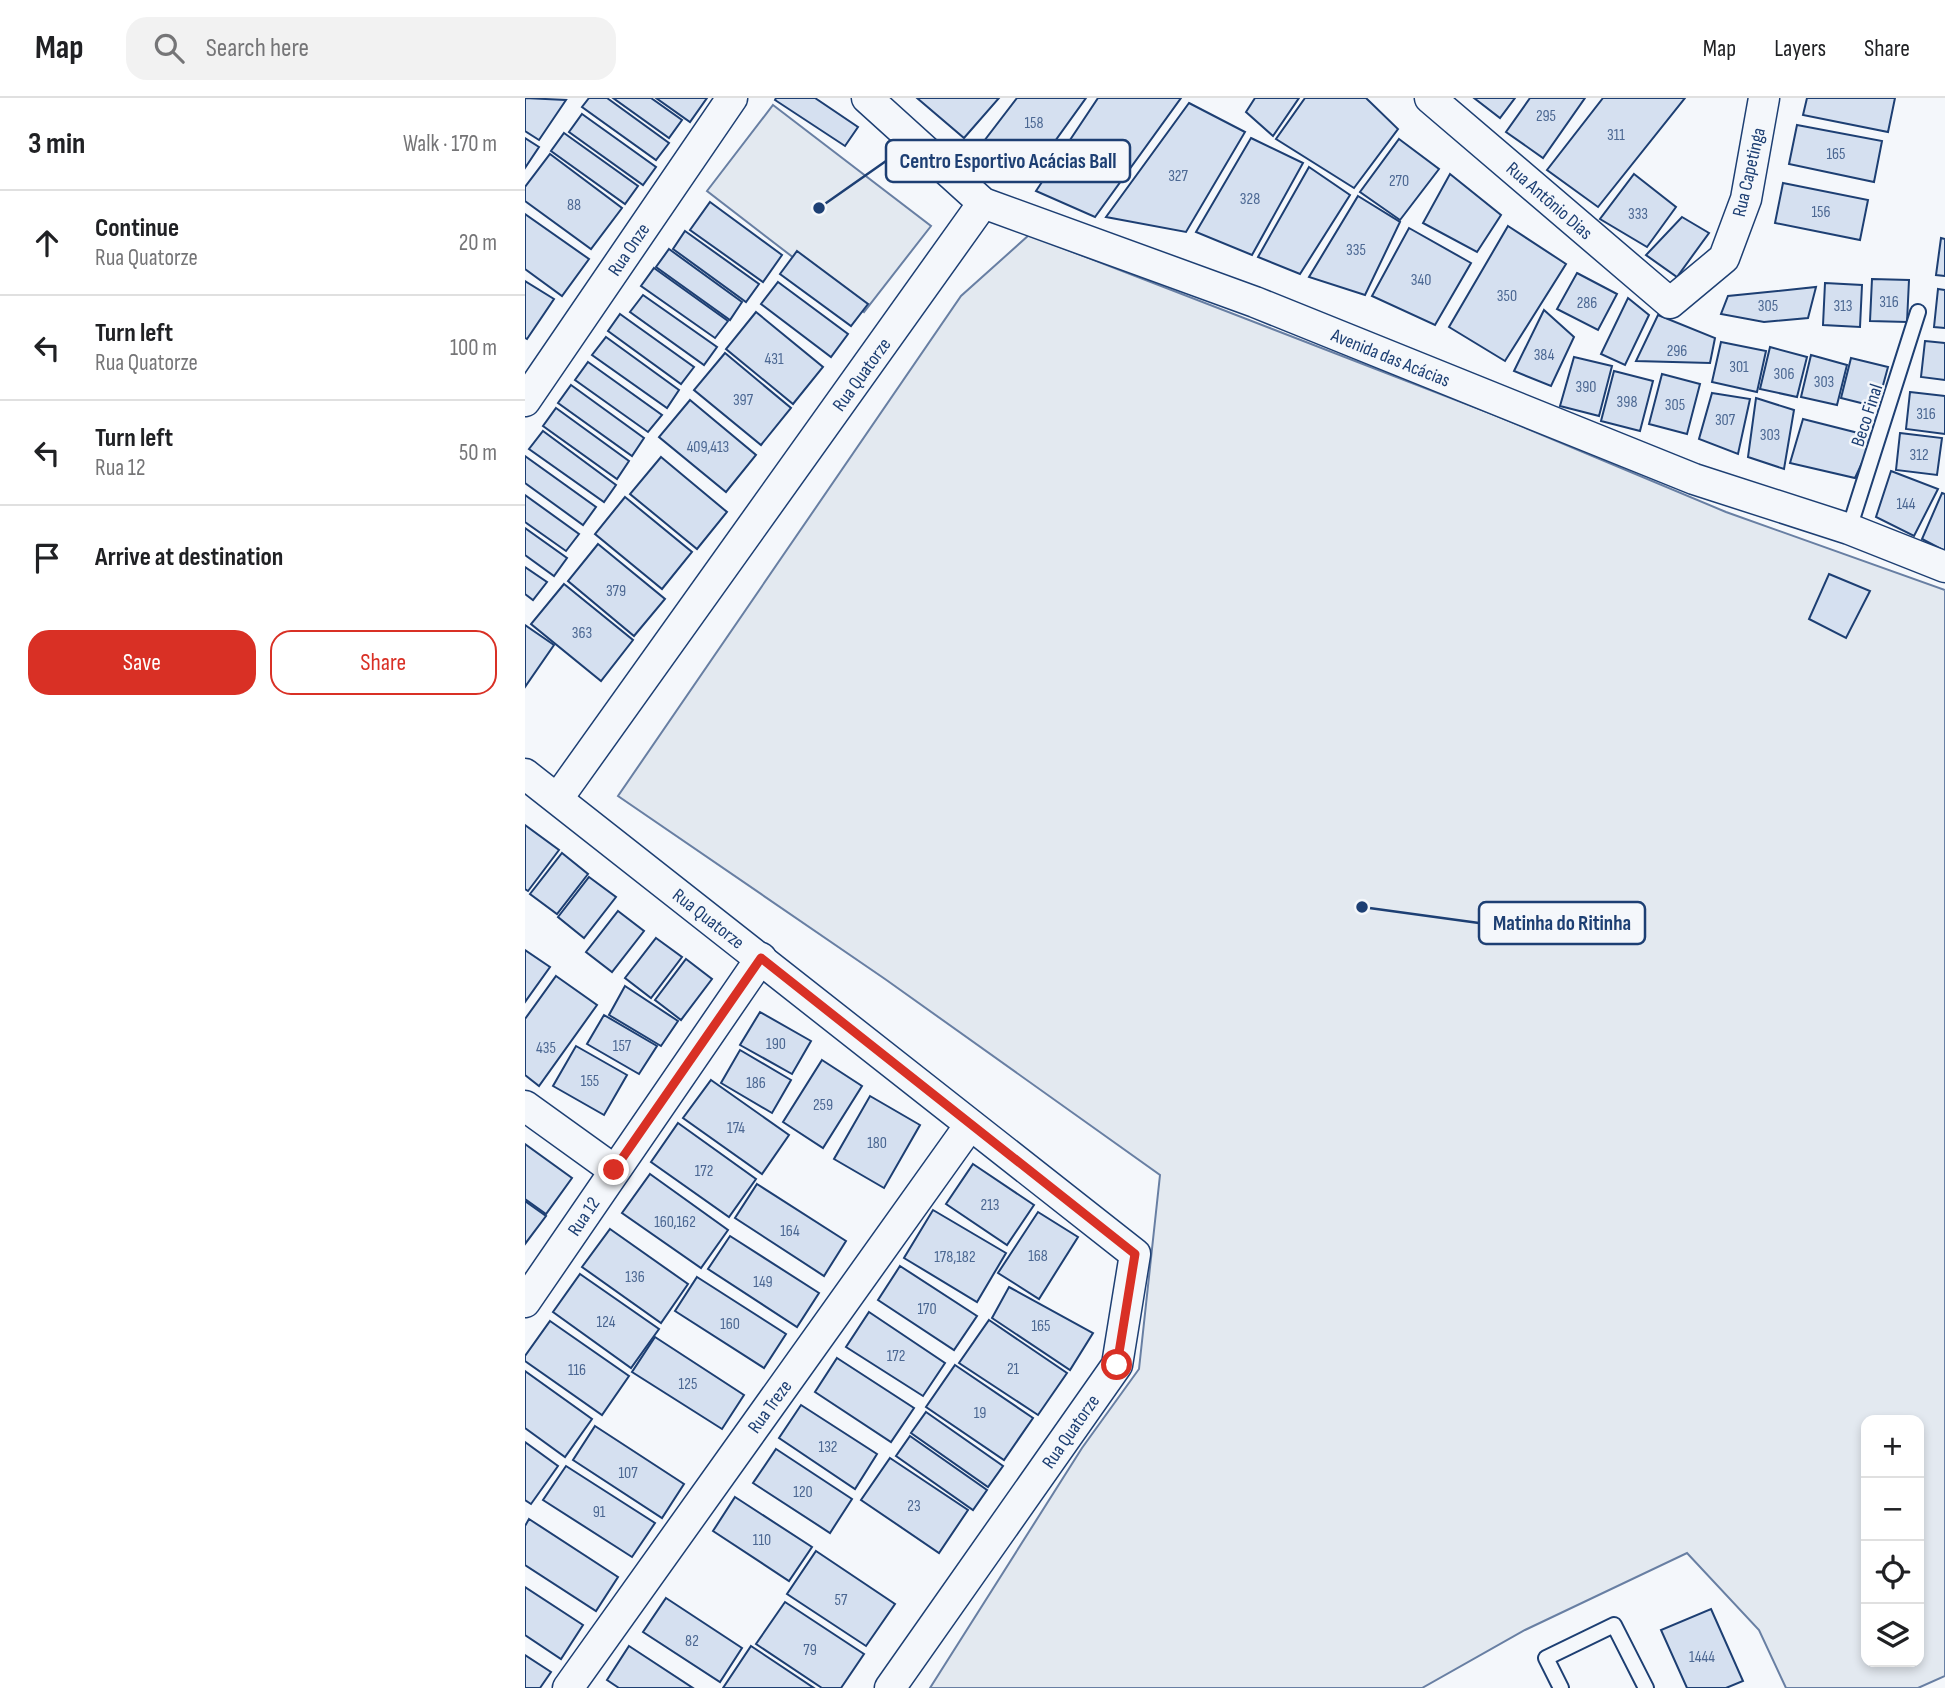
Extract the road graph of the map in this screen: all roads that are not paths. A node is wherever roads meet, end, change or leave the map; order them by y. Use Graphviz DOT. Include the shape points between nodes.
graph roads {
  1 [pos="732,98"];
  2 [pos="867,98"];
  3 [pos="1430,98"];
  4 [pos="1764,98"];
  5 [pos="983,203"];
  6 [pos="1670,303"];
  7 [pos="1918,312"];
  8 [pos="525,401"];
  9 [pos="1849,530"];
  10 [pos="1945,568"];
  11 [pos="525,774"];
  12 [pos="558,798"];
  13 [pos="761,958"];
  14 [pos="525,1106"];
  15 [pos="971,1125"];
  16 [pos="614,1170"];
  17 [pos="525,1301"];
  18 [pos="568,1688"];
  19 [pos="890,1688"];
  20 [pos="1561,1688"];
  21 [pos="1646,1688"];
  1 -- 8 [label="street, Rua Onze"];
  2 -- 5 [label="street, Avenida das Acácias"];
  3 -- 6 [label="street, Rua Antônio Dias"];
  4 -- 6 [label="street, Rua Capetinga" via="1746,199 1724,258"];
  5 -- 9 [label="street, Avenida das Acácias" via="1255,302 1694,479"];
  5 -- 12 [label="street, Rua Quatorze"];
  7 -- 9 [label="lane, Beco Final"];
  9 -- 10 [label="street, Avenida das Acácias"];
  11 -- 12 [label="street"];
  12 -- 13 [label="street, Rua Quatorze"];
  13 -- 15 [label="street, Rua Quatorze"];
  13 -- 16 [label="street, Rua 12"];
  14 -- 16 [label="street"];
  15 -- 18 [label="street, Rua Treze"];
  15 -- 19 [label="street, Rua Quatorze" via="1135,1254 1117,1365"];
  16 -- 17 [label="street, Rua 12"];
  20 -- 21 [label="lane" via="1546,1658 1614,1625"];
}
